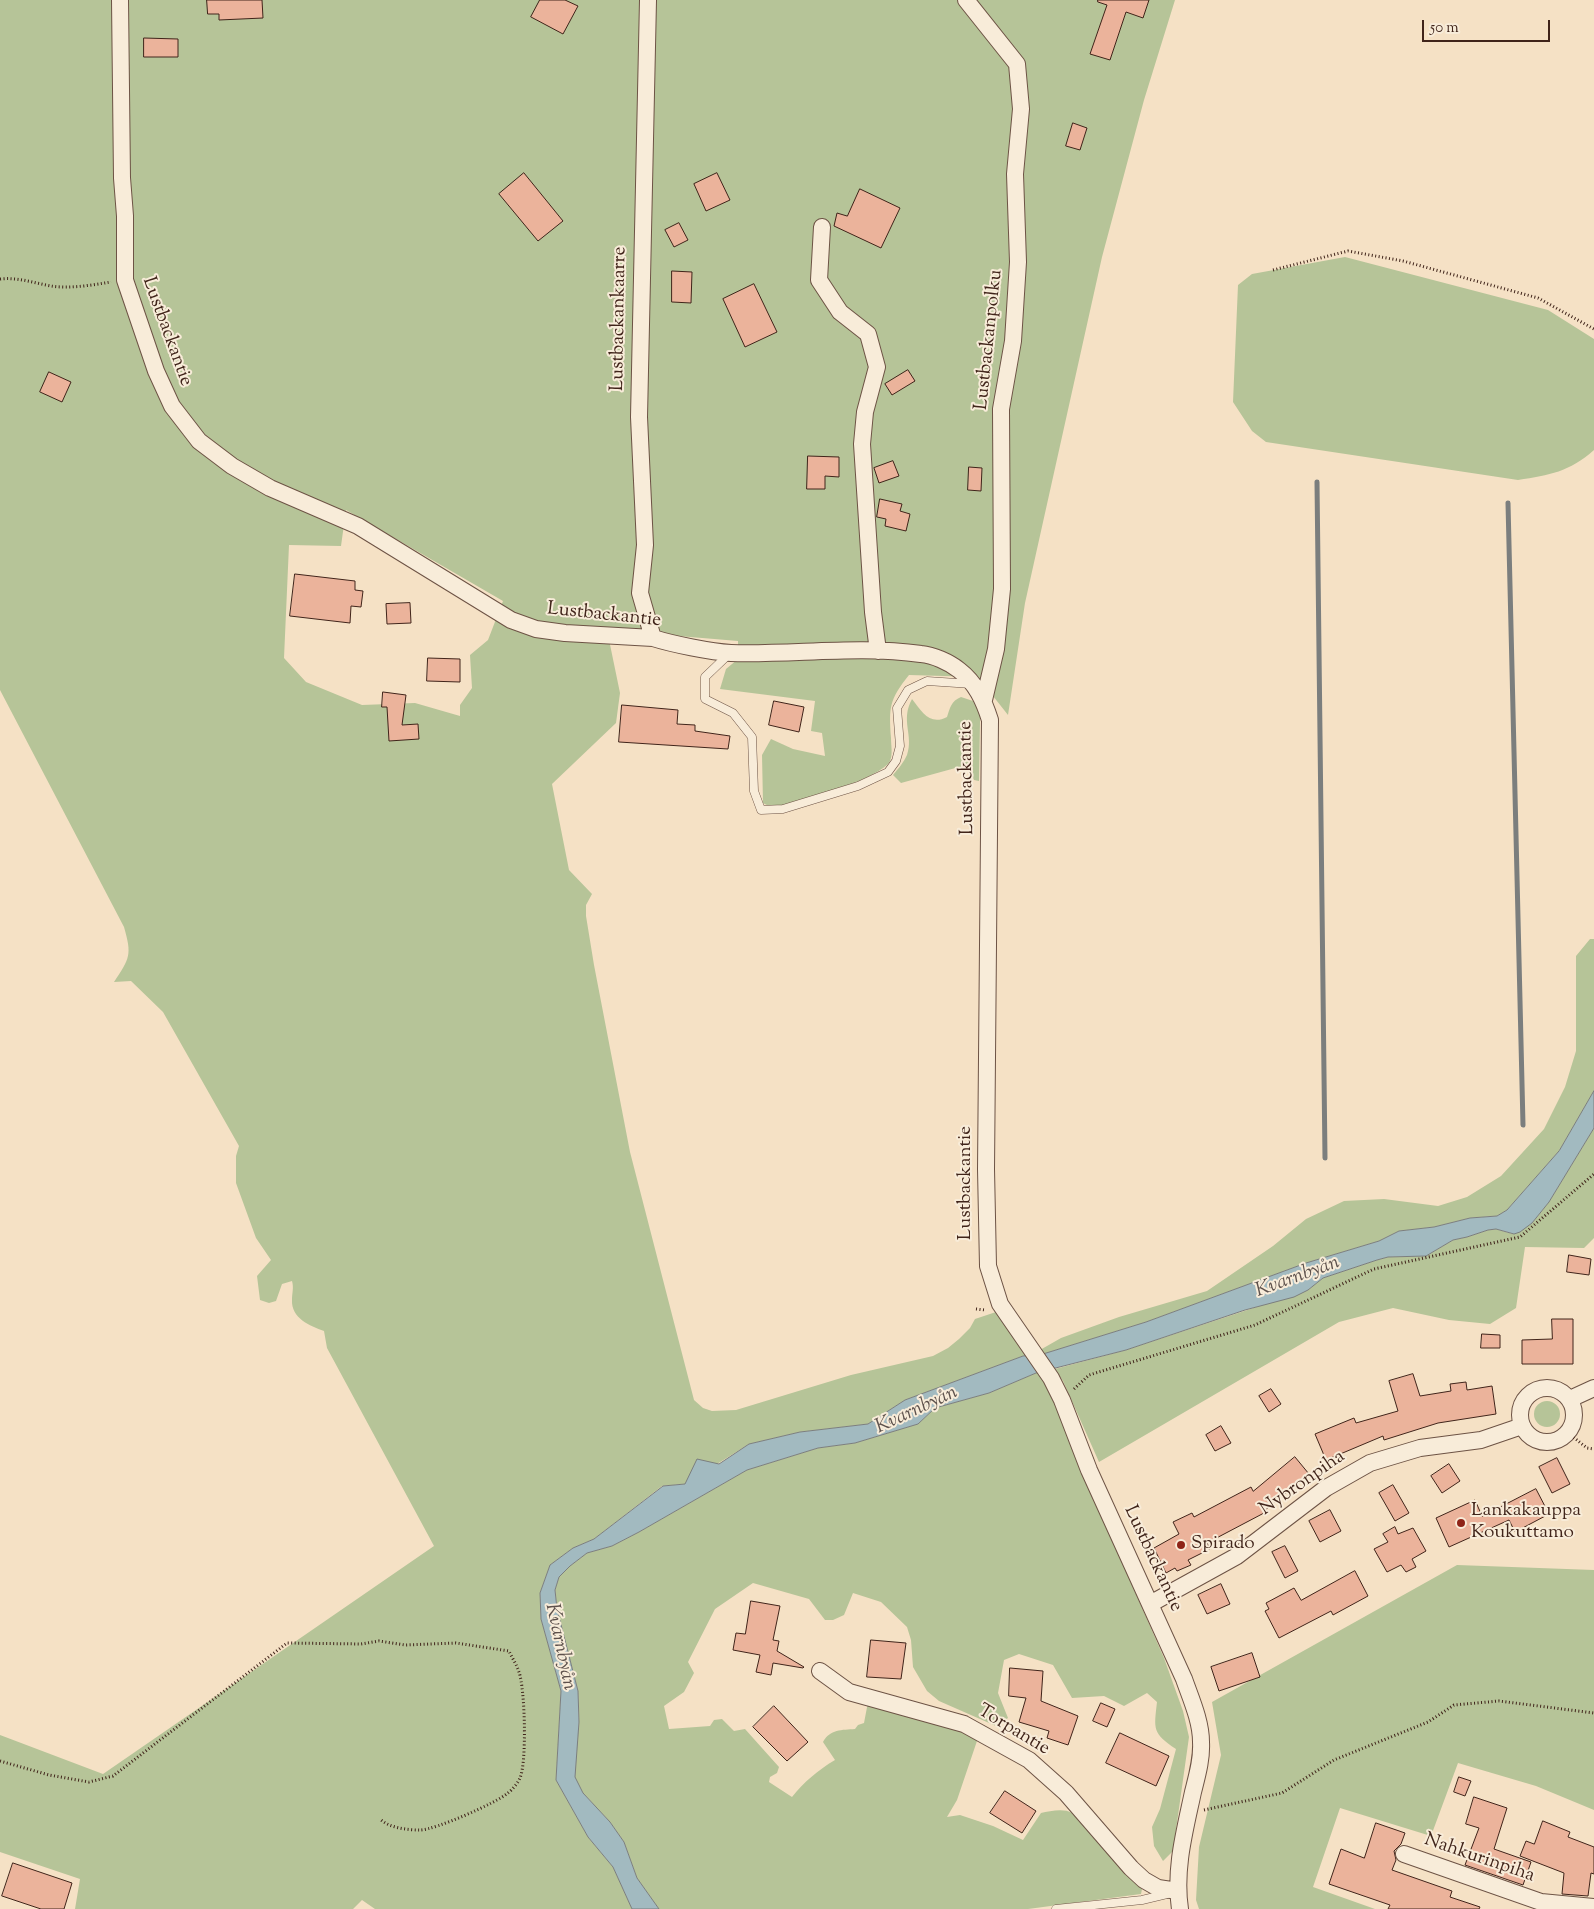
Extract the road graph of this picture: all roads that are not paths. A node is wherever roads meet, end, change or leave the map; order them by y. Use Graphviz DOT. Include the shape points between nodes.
graph roads {
  1 [pos="120,0"];
  2 [pos="648,0"];
  3 [pos="966,0"];
  4 [pos="822,227"];
  5 [pos="653,638"];
  6 [pos="878,651"];
  7 [pos="730,653"];
  8 [pos="974,684"];
  9 [pos="984,700"];
  10 [pos="1594,1388"];
  11 [pos="1570,1399"];
  12 [pos="1522,1426"];
  13 [pos="1150,1604"];
  14 [pos="820,1671"];
  15 [pos="1404,1854"];
  16 [pos="1178,1891"];
  17 [pos="1540,1906"];
  18 [pos="1594,1907"];
  19 [pos="1056,1909"];
  20 [pos="1180,1909"];
  1 -- 5 [label="street, Lustbackantie" via="125,280 156,371 172,406 199,441 232,466 270,488 358,526 510,620 536,629 565,633"];
  2 -- 5 [label="street, Lustbackankaarre" via="638,417 645,545 640,593"];
  3 -- 9 [label="street, Lustbackanpolku" via="1017,64 1021,109 1015,174 1018,262 1013,341 1001,409 1002,589 996,649"];
  4 -- 6 [label="street" via="819,280 840,312 868,334 877,367 865,412 862,444"];
  5 -- 7 [label="street, Lustbackantie"];
  6 -- 7 [label="street, Lustbackantie"];
  6 -- 8 [label="street, Lustbackantie" via="923,654 941,660"];
  7 -- 8 [label="lane" via="705,677 705,699 733,713 752,737 754,791 761,810 783,809 858,786 888,772 896,761 900,746 897,708 908,690 927,681"];
  8 -- 9 [label="street, Lustbackantie"];
  9 -- 13 [label="street, Lustbackantie" via="990,720 988,1266 1000,1304 1051,1378 1062,1400 1089,1470"];
  10 -- 11 [label="street"];
  11 -- 12 [label="street" via="1556,1388 1538,1388 1529,1393 1520,1408"];
  11 -- 12 [label="street" via="1574,1417 1568,1433 1560,1439 1552,1442 1534,1439"];
  12 -- 13 [label="street, Nybronpiha" via="1481,1440 1420,1448 1370,1463 1326,1488 1237,1556"];
  13 -- 16 [label="street, Lustbackantie" via="1184,1679 1202,1742 1179,1859"];
  14 -- 16 [label="street, Torpantie" via="850,1692 964,1724 1028,1760 1064,1792 1144,1880 1158,1888"];
  15 -- 17 [label="street, Nahkurinpiha"];
  16 -- 19 [label="lane" via="1142,1900"];
  16 -- 20 [label="street, Lustbackantie"];
  17 -- 18 [label="street, Nahkurinpiha"];
}
